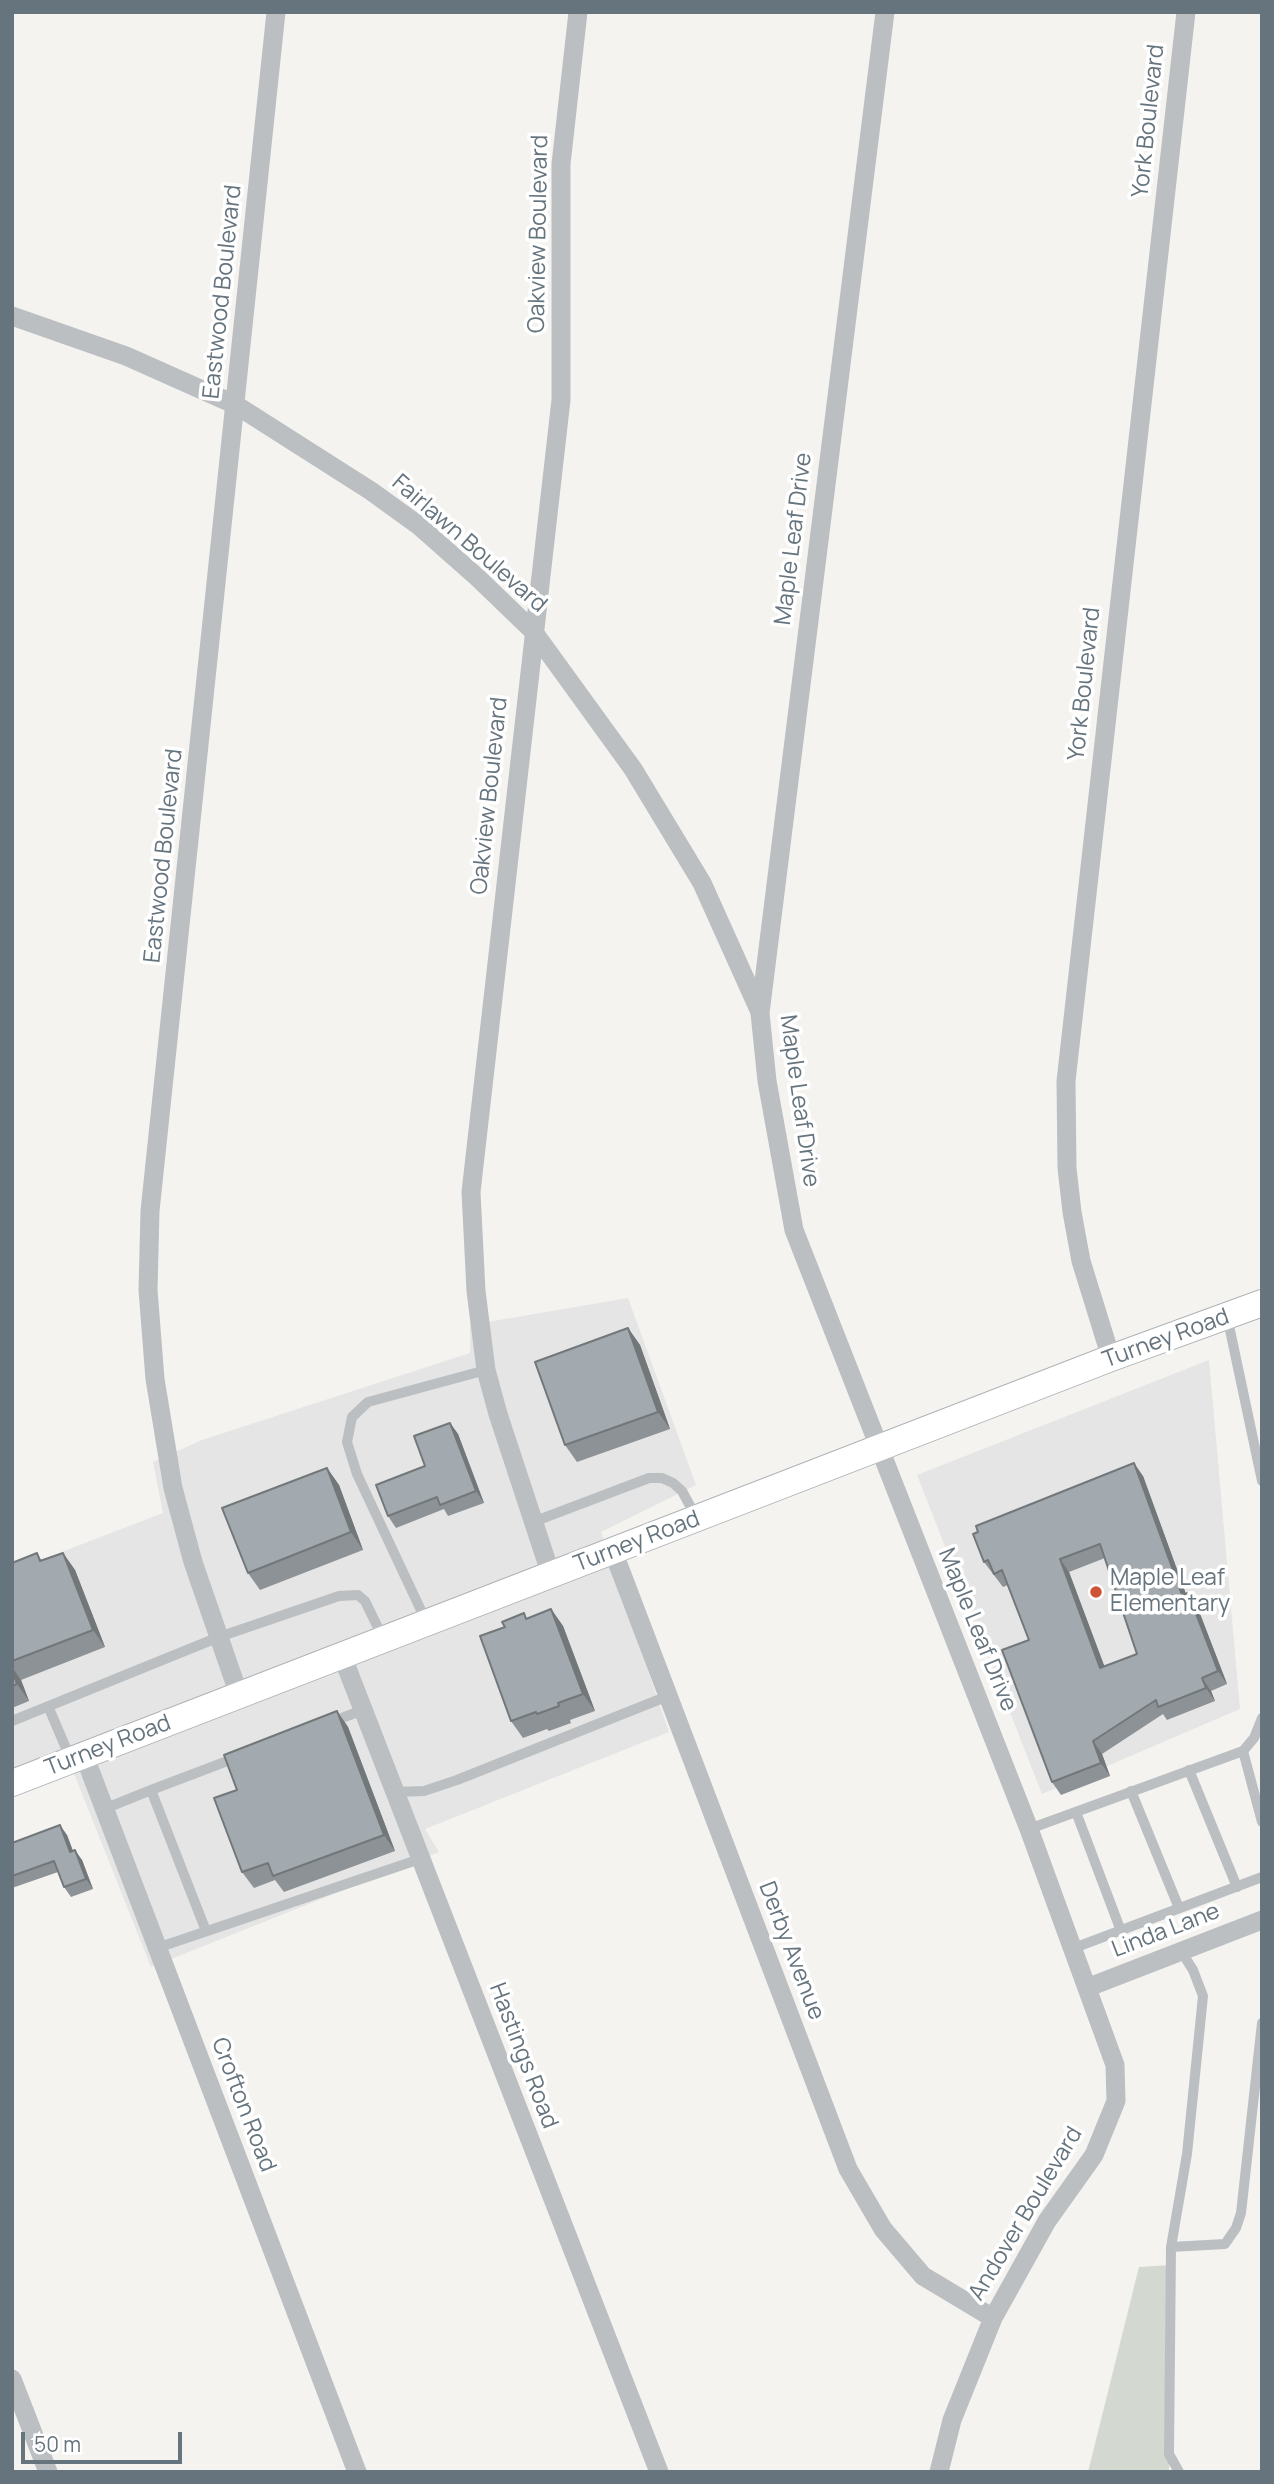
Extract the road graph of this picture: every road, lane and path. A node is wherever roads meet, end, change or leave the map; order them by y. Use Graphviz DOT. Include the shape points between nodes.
graph roads {
  1 [pos="276,12"];
  2 [pos="578,12"];
  3 [pos="885,12"];
  4 [pos="1185,12"];
  5 [pos="12,316"];
  6 [pos="236,405"];
  7 [pos="533,631"];
  8 [pos="760,1013"];
  9 [pos="1262,1303"];
  10 [pos="1227,1316"];
  11 [pos="1111,1358"];
  12 [pos="486,1370"];
  13 [pos="878,1449"];
  14 [pos="1262,1481"];
  15 [pos="697,1519"];
  16 [pos="533,1522"];
  17 [pos="613,1551"];
  18 [pos="551,1575"];
  19 [pos="428,1624"];
  20 [pos="219,1637"];
  21 [pos="385,1641"];
  22 [pos="343,1658"];
  23 [pos="239,1695"];
  24 [pos="668,1696"];
  25 [pos="48,1706"];
  26 [pos="363,1710"];
  27 [pos="1262,1718"];
  28 [pos="12,1721"];
  29 [pos="322,1725"];
  30 [pos="1243,1751"];
  31 [pos="250,1752"];
  32 [pos="78,1758"];
  33 [pos="1189,1770"];
  34 [pos="12,1783"];
  35 [pos="151,1790"];
  36 [pos="1131,1791"];
  37 [pos="394,1792"];
  38 [pos="104,1809"];
  39 [pos="1076,1812"];
  40 [pos="1262,1822"];
  41 [pos="1029,1829"];
  42 [pos="421,1859"];
  43 [pos="1262,1877"];
  44 [pos="1237,1887"];
  45 [pos="1179,1908"];
  46 [pos="1260,1925"];
  47 [pos="206,1931"];
  48 [pos="1121,1931"];
  49 [pos="157,1948"];
  50 [pos="1074,1948"];
  51 [pos="1181,1951"];
  52 [pos="1089,1987"];
  53 [pos="1262,2024"];
  54 [pos="1116,2101"];
  55 [pos="1171,2247"];
  56 [pos="993,2318"];
  57 [pos="12,2379"];
  58 [pos="48,2472"];
  59 [pos="357,2472"];
  60 [pos="659,2472"];
  61 [pos="939,2472"];
  62 [pos="1179,2472"];
  1 -- 6 [label="street, Eastwood Boulevard"];
  2 -- 7 [label="street, Oakview Boulevard" via="561,164 561,400"];
  3 -- 8 [label="street, Maple Leaf Drive"];
  4 -- 11 [label="street, York Boulevard" via="1066,1082 1072,1212 1081,1261"];
  5 -- 6 [label="street, Fairlawn Boulevard" via="126,356"];
  6 -- 7 [label="street, Fairlawn Boulevard" via="418,525"];
  6 -- 20 [label="street, Eastwood Boulevard" via="150,1212 148,1290 155,1379 173,1488"];
  7 -- 8 [label="street, Fairlawn Boulevard" via="669,825 702,883"];
  7 -- 12 [label="street, Oakview Boulevard" via="471,1192"];
  8 -- 13 [label="street, Maple Leaf Drive" via="772,1114 794,1230"];
  9 -- 10 [label="main road, Turney Road"];
  10 -- 11 [label="main road, Turney Road"];
  10 -- 14 [label="lane"];
  11 -- 13 [label="main road, Turney Road"];
  12 -- 16 [label="street, Oakview Boulevard"];
  12 -- 19 [label="lane" via="368,1402 352,1417 347,1441 357,1474"];
  13 -- 15 [label="main road, Turney Road"];
  13 -- 41 [label="street, Maple Leaf Drive"];
  15 -- 16 [label="lane" via="682,1491 662,1478 638,1481"];
  15 -- 17 [label="main road, Turney Road"];
  16 -- 18 [label="street, Oakview Boulevard"];
  17 -- 18 [label="main road, Turney Road"];
  17 -- 24 [label="street, Derby Avenue"];
  18 -- 19 [label="main road, Turney Road"];
  19 -- 21 [label="main road, Turney Road"];
  20 -- 21 [label="lane" via="348,1594 365,1601"];
  20 -- 23 [label="street, Eastwood Boulevard"];
  20 -- 25 [label="lane"];
  21 -- 22 [label="main road, Turney Road"];
  22 -- 23 [label="main road, Turney Road"];
  22 -- 26 [label="street, Hastings Road"];
  23 -- 32 [label="main road, Turney Road"];
  24 -- 37 [label="lane" via="446,1784 413,1793"];
  24 -- 56 [label="street, Derby Avenue" via="848,2168 883,2229 923,2276"];
  25 -- 28 [label="lane"];
  25 -- 32 [label="lane"];
  26 -- 29 [label="lane"];
  26 -- 37 [label="street, Hastings Road"];
  27 -- 30 [label="lane"];
  30 -- 33 [label="lane"];
  30 -- 40 [label="lane"];
  31 -- 35 [label="lane"];
  32 -- 34 [label="main road, Turney Road"];
  32 -- 38 [label="street, Crofton Road"];
  33 -- 36 [label="lane"];
  33 -- 44 [label="lane"];
  35 -- 38 [label="lane"];
  35 -- 47 [label="lane"];
  36 -- 39 [label="lane"];
  36 -- 45 [label="lane"];
  37 -- 42 [label="street, Hastings Road"];
  38 -- 49 [label="street, Crofton Road"];
  39 -- 41 [label="lane"];
  39 -- 48 [label="lane"];
  41 -- 50 [label="street, Maple Leaf Drive"];
  42 -- 47 [label="lane"];
  42 -- 60 [label="street, Hastings Road"];
  43 -- 44 [label="lane"];
  44 -- 45 [label="lane"];
  45 -- 48 [label="lane"];
  46 -- 51 [label="street, Linda Lane"];
  47 -- 49 [label="lane"];
  48 -- 50 [label="lane"];
  49 -- 59 [label="street, Crofton Road"];
  50 -- 52 [label="street, Maple Leaf Drive"];
  51 -- 52 [label="street, Linda Lane"];
  51 -- 55 [label="lane" via="1203,1996 1187,2154"];
  52 -- 54 [label="street, Maple Leaf Drive" via="1115,2065"];
  53 -- 55 [label="lane" via="1236,2228 1224,2244"];
  54 -- 56 [label="street, Andover Boulevard" via="1094,2155 1047,2221"];
  55 -- 62 [label="lane" via="1169,2454"];
  56 -- 61 [label="street, Andover Boulevard" via="953,2420"];
  57 -- 58 [label="street"];
}
